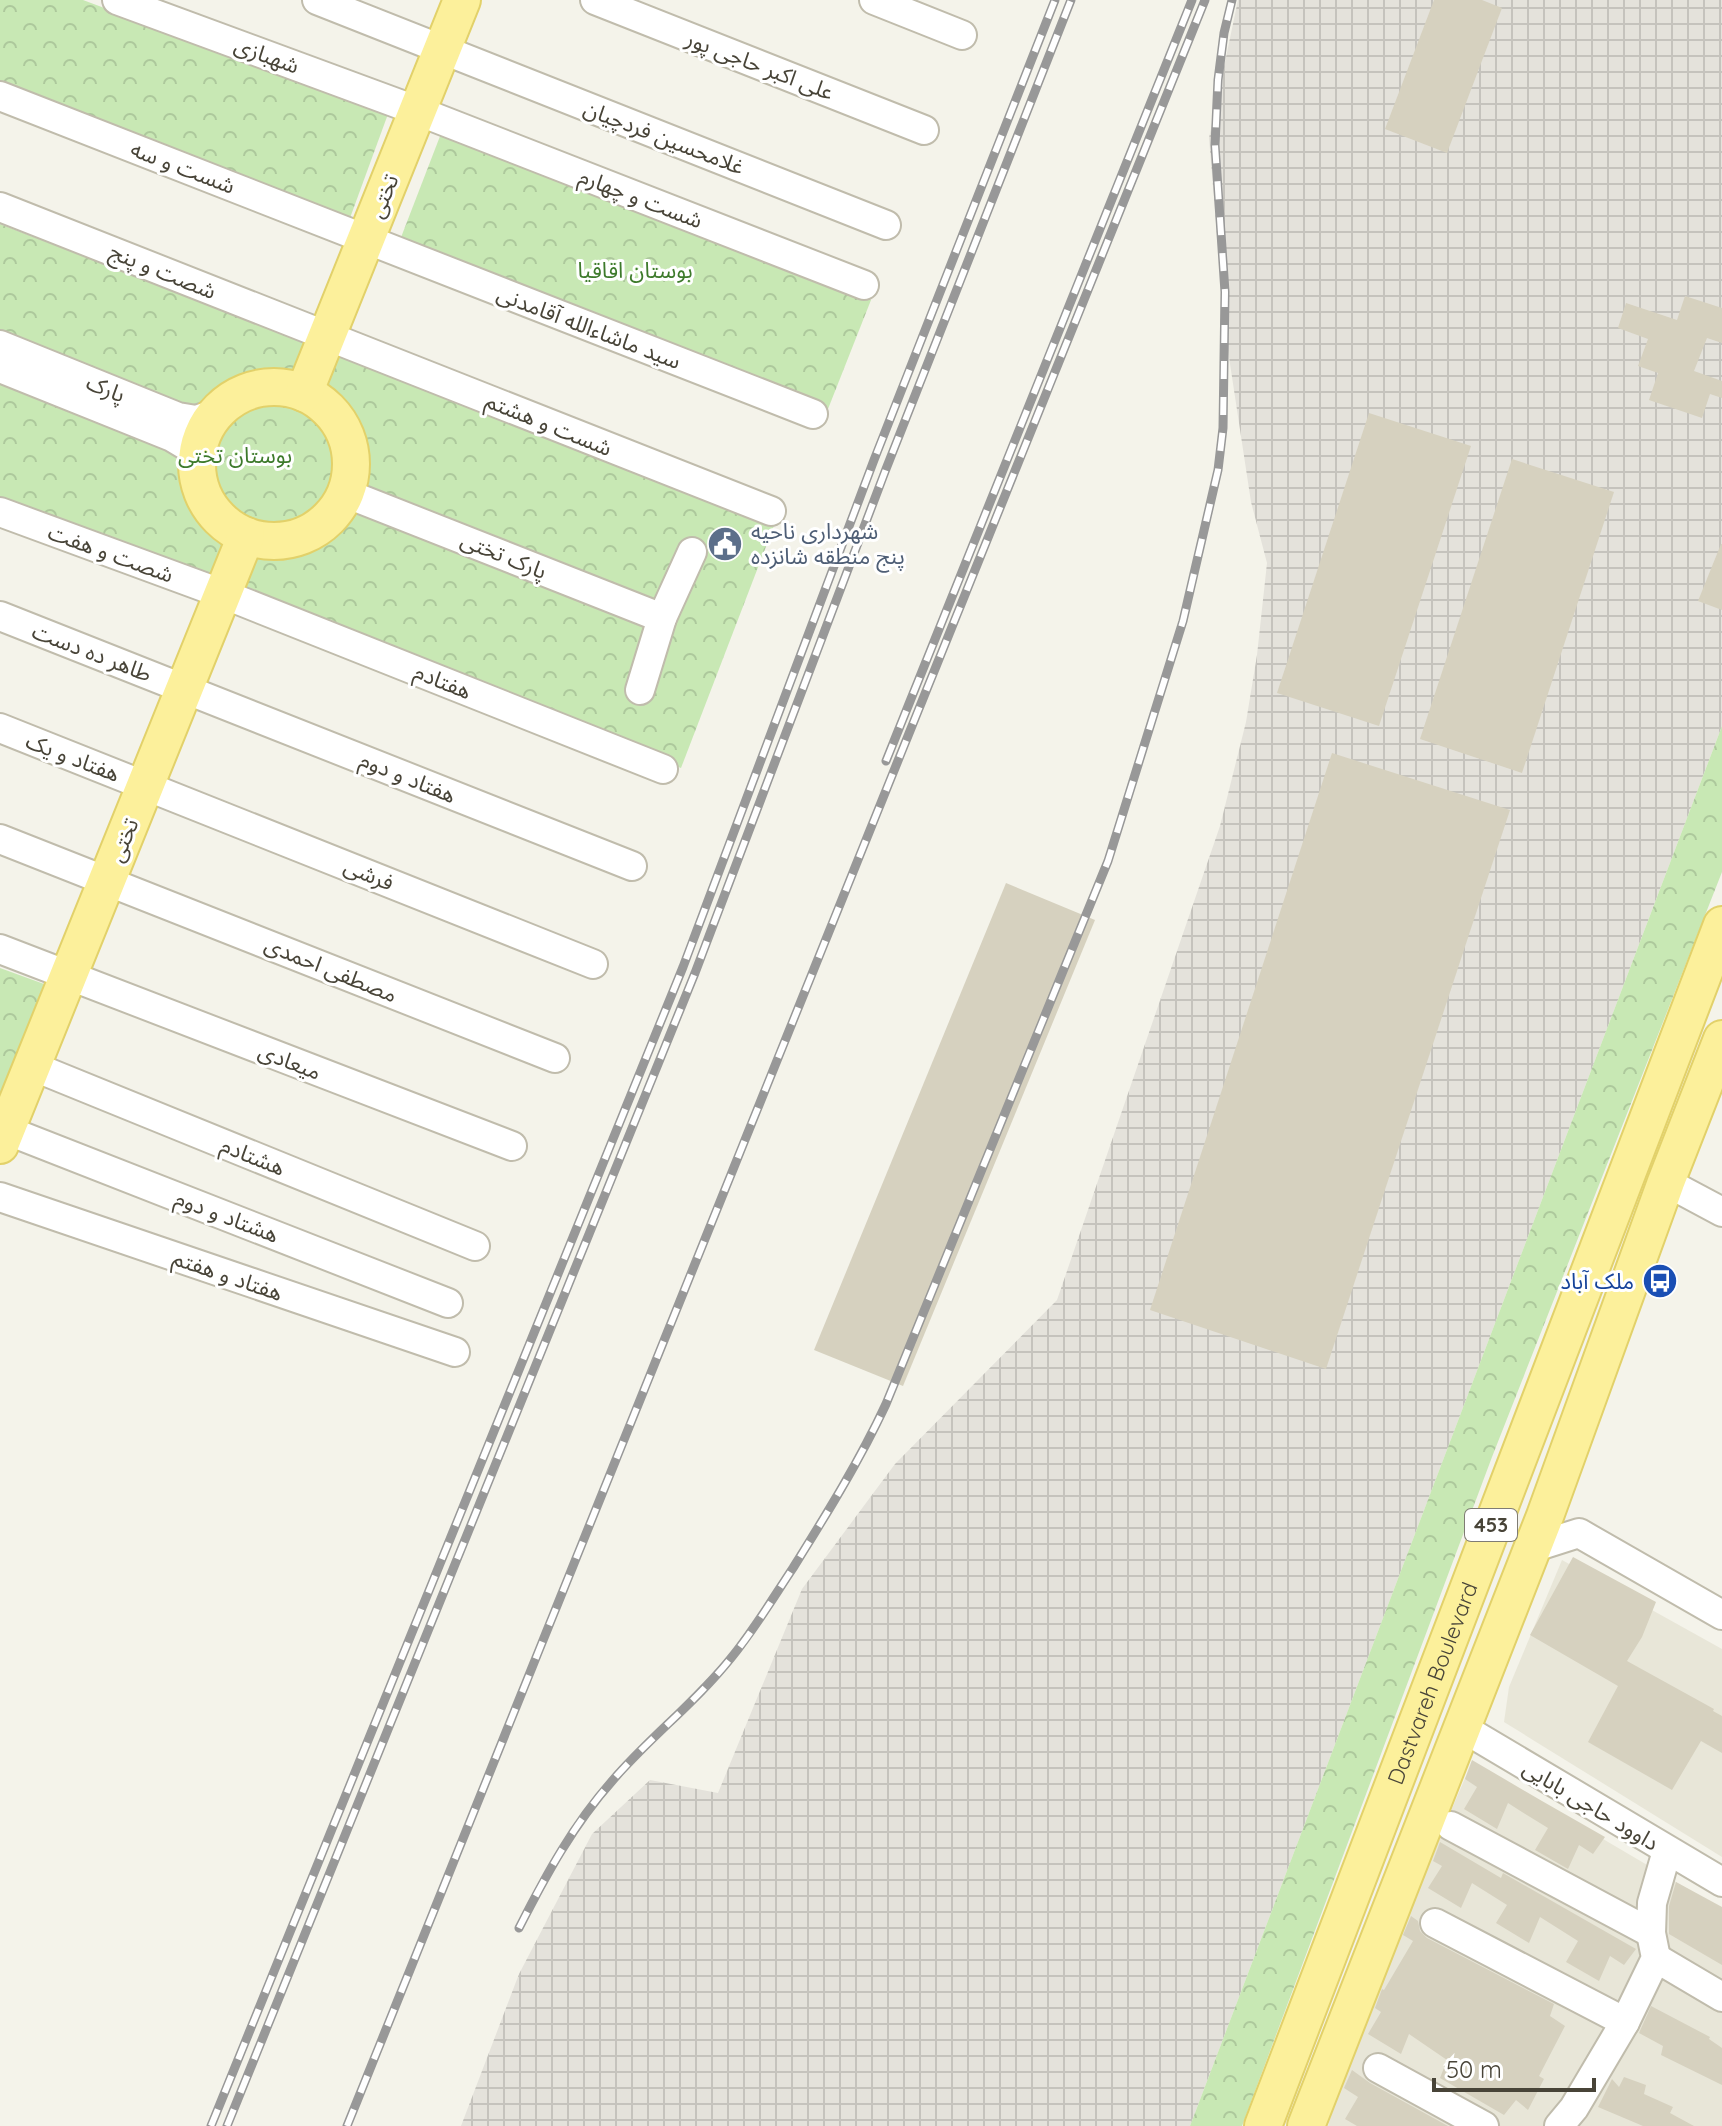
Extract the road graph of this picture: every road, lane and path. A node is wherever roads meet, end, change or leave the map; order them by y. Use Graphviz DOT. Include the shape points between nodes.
graph roads {
  1 [pos="117,0"];
  2 [pos="317,0"];
  3 [pos="462,0"];
  4 [pos="595,0"];
  5 [pos="874,0"];
  6 [pos="962,35"];
  7 [pos="442,50"];
  8 [pos="0,96"];
  9 [pos="418,111"];
  10 [pos="924,130"];
  11 [pos="0,207"];
  12 [pos="886,225"];
  13 [pos="366,239"];
  14 [pos="864,285"];
  15 [pos="327,336"];
  16 [pos="0,345"];
  17 [pos="0,368"];
  18 [pos="89,392"];
  19 [pos="304,393"];
  20 [pos="214,414"];
  21 [pos="813,414"];
  22 [pos="197,458"];
  23 [pos="345,493"];
  24 [pos="771,511"];
  25 [pos="0,512"];
  26 [pos="246,536"];
  27 [pos="692,552"];
  28 [pos="223,594"];
  29 [pos="0,616"];
  30 [pos="662,618"];
  31 [pos="184,688"];
  32 [pos="640,690"];
  33 [pos="0,728"];
  34 [pos="663,769"];
  35 [pos="146,785"];
  36 [pos="0,839"];
  37 [pos="632,866"];
  38 [pos="107,880"];
  39 [pos="1722,925"];
  40 [pos="0,949"];
  41 [pos="593,964"];
  42 [pos="68,976"];
  43 [pos="555,1058"];
  44 [pos="1719,1059"];
  45 [pos="32,1066"];
  46 [pos="3,1138"];
  47 [pos="512,1146"];
  48 [pos="1666,1182"];
  49 [pos="0,1197"];
  50 [pos="1722,1212"];
  51 [pos="475,1246"];
  52 [pos="448,1303"];
  53 [pos="455,1352"];
  54 [pos="1532,1548"];
  55 [pos="1722,1615"];
  56 [pos="1461,1727"];
  57 [pos="1451,1826"];
  58 [pos="1667,1851"];
  59 [pos="1722,1882"];
  60 [pos="1435,1923"];
  61 [pos="1653,1945"];
  62 [pos="1722,1997"];
  63 [pos="1625,2022"];
  64 [pos="1378,2068"];
  65 [pos="1311,2122"];
  66 [pos="1263,2126"];
  67 [pos="1484,2126"];
  68 [pos="1559,2126"];
  1 -- 9 [label="street, شهبازی"];
  2 -- 7 [label="street, غلامحسین فردچیان"];
  3 -- 7 [label="main road, تختی"];
  4 -- 10 [label="street, علی اکبر حاجی پور"];
  5 -- 6 [label="street"];
  7 -- 9 [label="main road, تختی"];
  7 -- 12 [label="street, غلامحسین فردچیان"];
  8 -- 13 [label="street, شست و سه"];
  9 -- 13 [label="main road, تختی"];
  9 -- 14 [label="street, شست و چهارم"];
  11 -- 15 [label="street, شصت و پنج"];
  13 -- 15 [label="main road, تختی"];
  13 -- 21 [label="street, سید ماشاءالله آقامدنی"];
  15 -- 19 [label="main road, تختی"];
  15 -- 24 [label="street, شست و هشتم"];
  16 -- 18 [label="street, پارک"];
  17 -- 18 [label="street, پارک"];
  18 -- 20 [label="street, پارک" via="178,417 196,420"];
  18 -- 22 [label="street, پارک" via="187,446"];
  19 -- 20 [label="main road" via="255,388"];
  19 -- 23 [label="main road" via="324,405 349,446"];
  20 -- 22 [label="main road"];
  22 -- 26 [label="main road" via="208,505"];
  23 -- 26 [label="main road" via="315,529 269,541"];
  23 -- 30 [label="street, پارک تختی"];
  25 -- 28 [label="street, شصت و هفت"];
  26 -- 28 [label="main road, تختی"];
  27 -- 30 [label="street"];
  28 -- 31 [label="main road, تختی"];
  28 -- 34 [label="street, هفتادم"];
  29 -- 31 [label="street, طاهر ده دست"];
  30 -- 32 [label="street"];
  31 -- 35 [label="main road, تختی"];
  31 -- 37 [label="street, هفتاد و دوم"];
  33 -- 35 [label="street, هفتاد و یک"];
  35 -- 38 [label="main road, تختی"];
  35 -- 41 [label="street, فرشی"];
  36 -- 38 [label="street, مصطفی احمدی"];
  38 -- 42 [label="main road, تختی"];
  38 -- 43 [label="street, مصطفی احمدی"];
  39 -- 66 [label="main road, Dastvareh Boulevard / 453"];
  40 -- 42 [label="street, میعادی"];
  42 -- 45 [label="main road, تختی"];
  42 -- 47 [label="street, میعادی"];
  44 -- 48 [label="main road, Dastvareh Boulevard / 453"];
  45 -- 46 [label="main road, تختی"];
  45 -- 51 [label="street, هشتادم"];
  46 -- 52 [label="street, هشتاد و دوم"];
  48 -- 50 [label="street"];
  48 -- 54 [label="main road, Dastvareh Boulevard / 453"];
  49 -- 53 [label="street, هفتاد و هفتم"];
  54 -- 55 [label="street" via="1579,1533"];
  54 -- 56 [label="main road, Dastvareh Boulevard / 453"];
  56 -- 58 [label="street, داوود حاجی بابایی"];
  56 -- 65 [label="main road, Dastvareh Boulevard / 453"];
  57 -- 61 [label="street"];
  58 -- 59 [label="street, داوود حاجی بابایی"];
  58 -- 61 [label="street" via="1652,1903"];
  60 -- 63 [label="street"];
  61 -- 62 [label="street"];
  61 -- 63 [label="street"];
  63 -- 68 [label="street"];
  64 -- 67 [label="street"];
}
